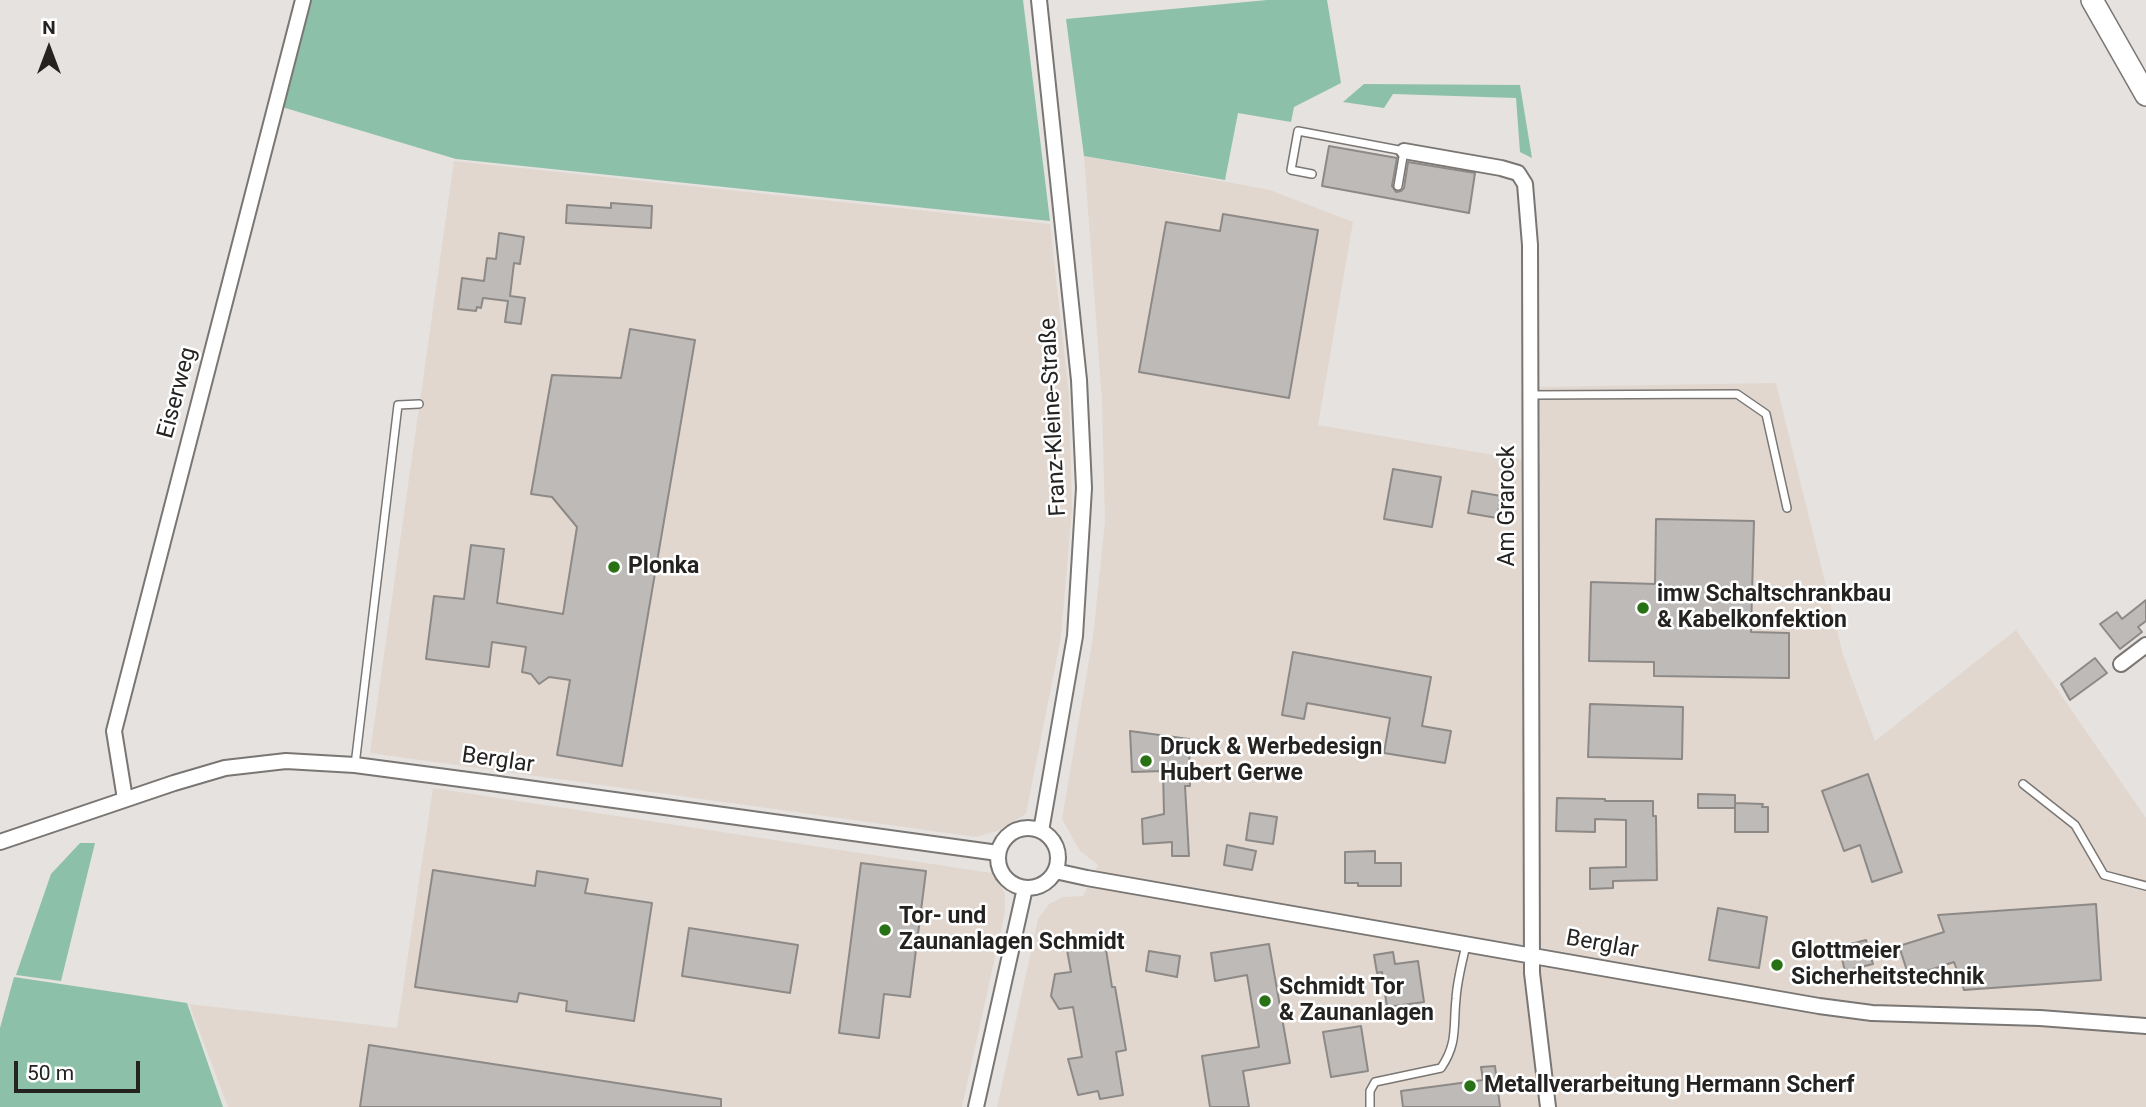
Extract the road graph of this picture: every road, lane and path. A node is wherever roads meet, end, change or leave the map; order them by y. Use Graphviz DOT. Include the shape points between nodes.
graph roads {
  1 [pos="303,0"];
  2 [pos="1039,0"];
  3 [pos="2092,0"];
  4 [pos="2146,95"];
  5 [pos="1404,151"];
  6 [pos="1312,174"];
  7 [pos="1398,186"];
  8 [pos="1530,395"];
  9 [pos="419,404"];
  10 [pos="1787,508"];
  11 [pos="2146,645"];
  12 [pos="2121,664"];
  13 [pos="355,765"];
  14 [pos="2023,784"];
  15 [pos="125,799"];
  16 [pos="1041,831"];
  17 [pos="0,842"];
  18 [pos="998,853"];
  19 [pos="1055,871"];
  20 [pos="2146,886"];
  21 [pos="1025,888"];
  22 [pos="1466,944"];
  23 [pos="1532,956"];
  24 [pos="2146,1026"];
  25 [pos="976,1107"];
  26 [pos="1370,1107"];
  27 [pos="1548,1107"];
  1 -- 15 [label="street, Eiserweg" via="114,731"];
  2 -- 16 [label="street, Franz-Kleine-Straße" via="1079,380 1084,488 1075,636"];
  3 -- 4 [label="main road"];
  5 -- 6 [label="lane" via="1298,131 1291,170"];
  5 -- 7 [label="lane"];
  5 -- 8 [label="street, Am Grarock" via="1501,167 1518,173 1525,184 1530,245"];
  8 -- 10 [label="lane" via="1737,394 1766,414"];
  8 -- 23 [label="street, Am Grarock"];
  9 -- 13 [label="lane" via="398,405"];
  11 -- 12 [label="street"];
  13 -- 15 [label="street, Berglar" via="286,761 225,768"];
  13 -- 18 [label="street, Berglar"];
  14 -- 20 [label="lane" via="2076,825 2104,875"];
  15 -- 17 [label="street, Berglar"];
  16 -- 18 [label="street" via="1014,831"];
  16 -- 19 [label="street" via="1057,851"];
  18 -- 21 [label="street" via="1007,880"];
  19 -- 21 [label="street" via="1044,884"];
  19 -- 22 [label="street, Berglar"];
  21 -- 25 [label="street"];
  22 -- 23 [label="street, Berglar"];
  22 -- 26 [label="lane" via="1451,1053 1441,1068 1375,1082"];
  23 -- 24 [label="street, Berglar" via="1872,1013"];
  23 -- 27 [label="street, Am Grarock"];
}
